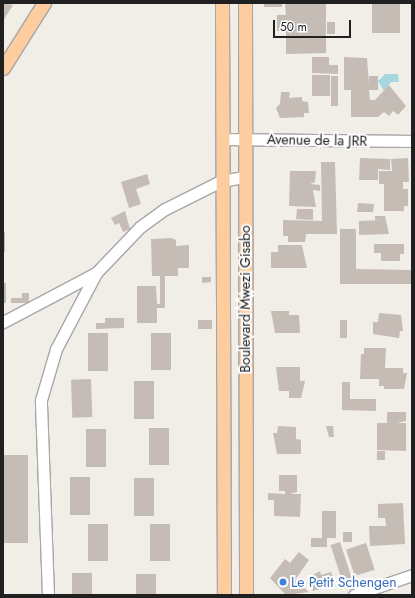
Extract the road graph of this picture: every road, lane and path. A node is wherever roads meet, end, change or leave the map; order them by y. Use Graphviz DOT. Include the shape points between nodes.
graph roads {
  1 [pos="44,3"];
  2 [pos="222,3"];
  3 [pos="245,3"];
  4 [pos="3,68"];
  5 [pos="222,139"];
  6 [pos="245,139"];
  7 [pos="412,141"];
  8 [pos="244,177"];
  9 [pos="221,181"];
  10 [pos="96,272"];
  11 [pos="3,322"];
  12 [pos="412,575"];
  13 [pos="48,595"];
  14 [pos="224,595"];
  15 [pos="246,595"];
  16 [pos="354,595"];
  1 -- 4 [label="main road"];
  2 -- 5 [label="main road, Boulevard Mwezi Gisabo"];
  3 -- 6 [label="main road, Boulevard Mwezi Gisabo"];
  5 -- 6 [label="street, Avenue de la JRR"];
  5 -- 9 [label="main road, Boulevard Mwezi Gisabo"];
  6 -- 7 [label="street, Avenue de la JRR"];
  6 -- 8 [label="main road, Boulevard Mwezi Gisabo"];
  8 -- 9 [label="street"];
  8 -- 15 [label="main road, Boulevard Mwezi Gisabo"];
  9 -- 10 [label="street" via="140,227"];
  9 -- 14 [label="main road, Boulevard Mwezi Gisabo"];
  10 -- 11 [label="street"];
  10 -- 13 [label="street" via="56,349 41,400"];
  12 -- 16 [label="street"];
}
